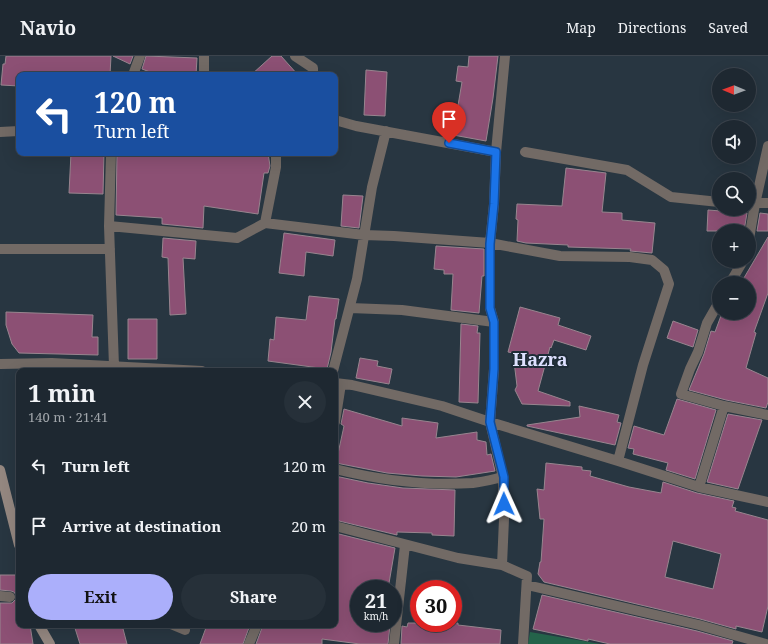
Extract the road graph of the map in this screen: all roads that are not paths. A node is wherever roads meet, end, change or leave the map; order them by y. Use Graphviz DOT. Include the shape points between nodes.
graph roads {
  1 [pos="140,56"];
  2 [pos="204,56"];
  3 [pos="295,56"];
  4 [pos="505,56"];
  5 [pos="134,72"];
  6 [pos="204,72"];
  7 [pos="313,72"];
  8 [pos="338,121"];
  9 [pos="16,131"];
  10 [pos="386,131"];
  11 [pos="0,132"];
  12 [pos="768,146"];
  13 [pos="496,152"];
  14 [pos="525,152"];
  15 [pos="111,156"];
  16 [pos="276,156"];
  17 [pos="756,190"];
  18 [pos="712,201"];
  19 [pos="768,203"];
  20 [pos="756,204"];
  21 [pos="265,223"];
  22 [pos="109,226"];
  23 [pos="364,235"];
  24 [pos="490,244"];
  25 [pos="0,249"];
  26 [pos="110,249"];
  27 [pos="350,308"];
  28 [pos="712,314"];
  29 [pos="494,322"];
  30 [pos="0,364"];
  31 [pos="114,366"];
  32 [pos="143,368"];
  33 [pos="335,368"];
  34 [pos="338,383"];
  35 [pos="724,406"];
  36 [pos="768,415"];
  37 [pos="490,422"];
  38 [pos="618,461"];
  39 [pos="0,470"];
  40 [pos="338,470"];
  41 [pos="504,477"];
  42 [pos="699,487"];
  43 [pos="3,493"];
  44 [pos="768,502"];
  45 [pos="338,527"];
  46 [pos="16,535"];
  47 [pos="405,545"];
  48 [pos="502,565"];
  49 [pos="527,585"];
  50 [pos="42,628"];
  51 [pos="180,628"];
  52 [pos="256,628"];
  53 [pos="185,630"];
  54 [pos="50,644"];
  55 [pos="249,644"];
  56 [pos="394,644"];
  57 [pos="522,644"];
  58 [pos="767,644"];
  1 -- 5 [label="street"];
  2 -- 6 [label="street"];
  3 -- 7 [label="street" via="313,68"];
  4 -- 13 [label="street"];
  8 -- 10 [label="street"];
  9 -- 11 [label="street"];
  10 -- 13 [label="street"];
  10 -- 23 [label="street" via="372,187"];
  12 -- 17 [label="street"];
  13 -- 24 [label="street"];
  14 -- 18 [label="street" via="627,170 671,197"];
  15 -- 22 [label="street"];
  16 -- 21 [label="street"];
  19 -- 20 [label="street"];
  21 -- 22 [label="street" via="237,238"];
  21 -- 23 [label="street"];
  22 -- 26 [label="street"];
  23 -- 24 [label="street"];
  23 -- 27 [label="street"];
  24 -- 29 [label="street" via="490,308"];
  24 -- 38 [label="street" via="560,256 630,256 652,260 664,270 669,284 643,365"];
  25 -- 26 [label="street"];
  26 -- 31 [label="street"];
  27 -- 29 [label="street" via="402,310"];
  27 -- 33 [label="street"];
  28 -- 35 [label="street" via="681,394"];
  29 -- 37 [label="street"];
  30 -- 31 [label="street"];
  31 -- 32 [label="street"];
  34 -- 37 [label="street" via="442,406"];
  35 -- 36 [label="street"];
  35 -- 42 [label="street"];
  37 -- 38 [label="street"];
  37 -- 41 [label="street"];
  38 -- 42 [label="street"];
  39 -- 43 [label="main road"];
  40 -- 41 [label="street" via="361,475 442,484 474,483"];
  41 -- 48 [label="street"];
  42 -- 44 [label="street"];
  43 -- 46 [label="main road"];
  45 -- 47 [label="street"];
  47 -- 48 [label="street" via="458,558"];
  47 -- 56 [label="street"];
  48 -- 49 [label="street" via="527,576"];
  49 -- 57 [label="street"];
  49 -- 58 [label="street" via="699,625"];
  50 -- 54 [label="main road"];
  51 -- 53 [label="street"];
  52 -- 55 [label="street"];
}
